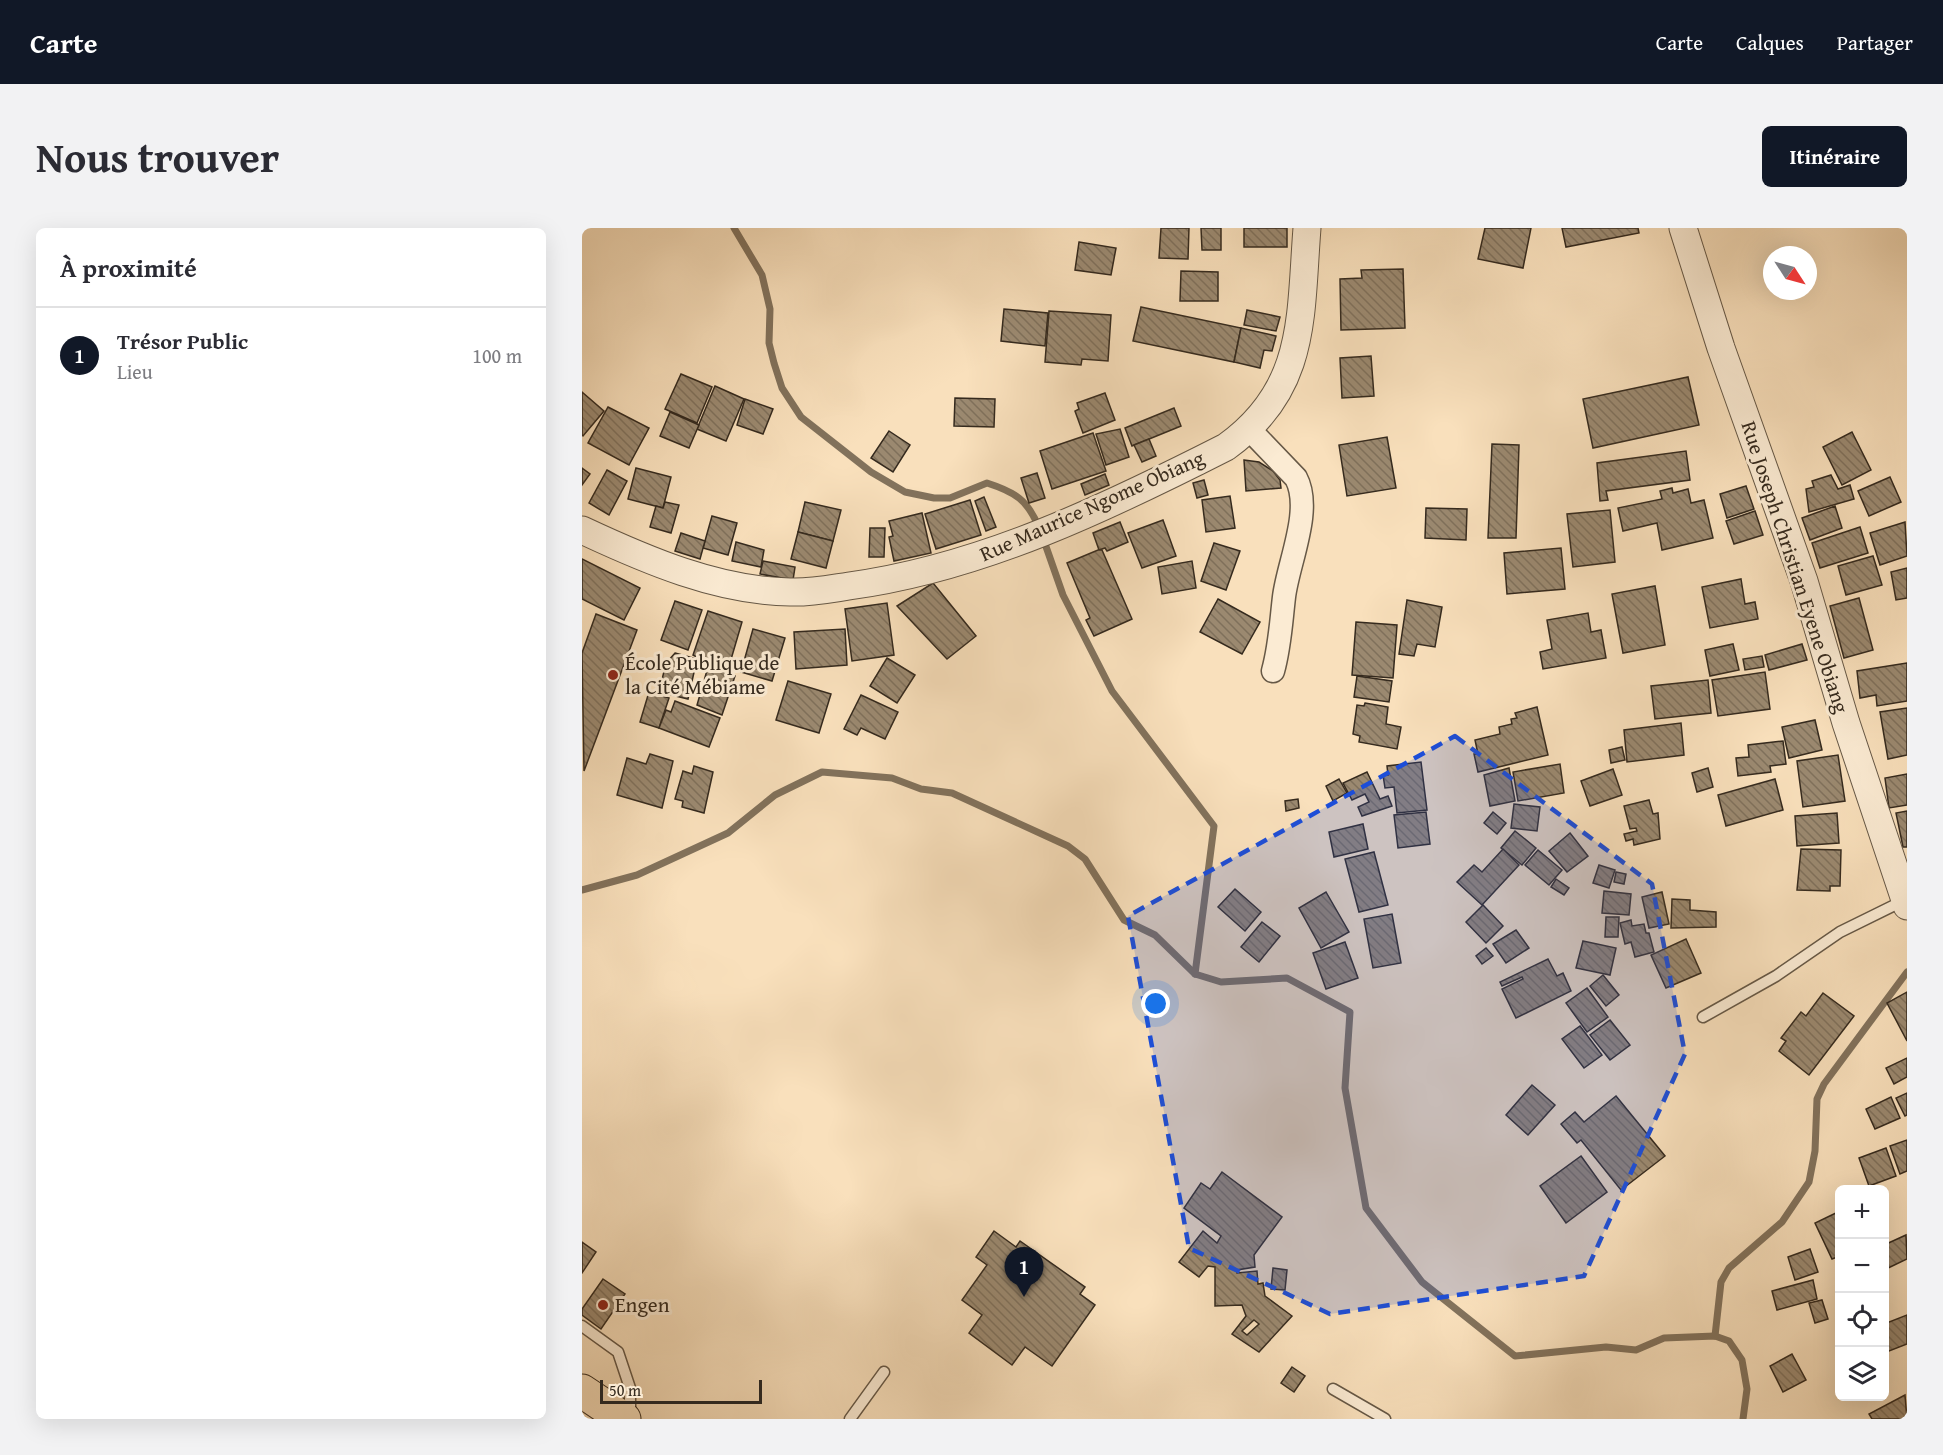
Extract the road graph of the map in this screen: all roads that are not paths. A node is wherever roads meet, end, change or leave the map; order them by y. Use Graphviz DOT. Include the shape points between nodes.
graph roads {
  1 [pos="1307,228"];
  2 [pos="1683,228"];
  3 [pos="1250,430"];
  4 [pos="582,530"];
  5 [pos="1273,671"];
  6 [pos="1906,903"];
  7 [pos="1703,1017"];
  8 [pos="582,1326"];
  9 [pos="884,1372"];
  10 [pos="1333,1389"];
  11 [pos="582,1391"];
  12 [pos="624,1419"];
  13 [pos="630,1419"];
  14 [pos="850,1419"];
  15 [pos="1385,1419"];
  1 -- 3 [label="street, Rue Maurice Ngome Obiang" via="1299,328 1291,363 1268,410"];
  2 -- 6 [label="street, Rue Joseph Christian Eyene Obiang" via="1714,330 1804,581"];
  3 -- 4 [label="street, Rue Maurice Ngome Obiang" via="1193,464 1056,526 978,557 879,582 789,592 700,576 654,562"];
  3 -- 5 [label="street" via="1301,487 1296,547"];
  6 -- 7 [label="lane" via="1840,932 1776,976"];
  8 -- 13 [label="lane" via="618,1352 630,1388"];
  9 -- 14 [label="lane"];
  10 -- 15 [label="lane"];
  11 -- 12 [label="highway"];
}
